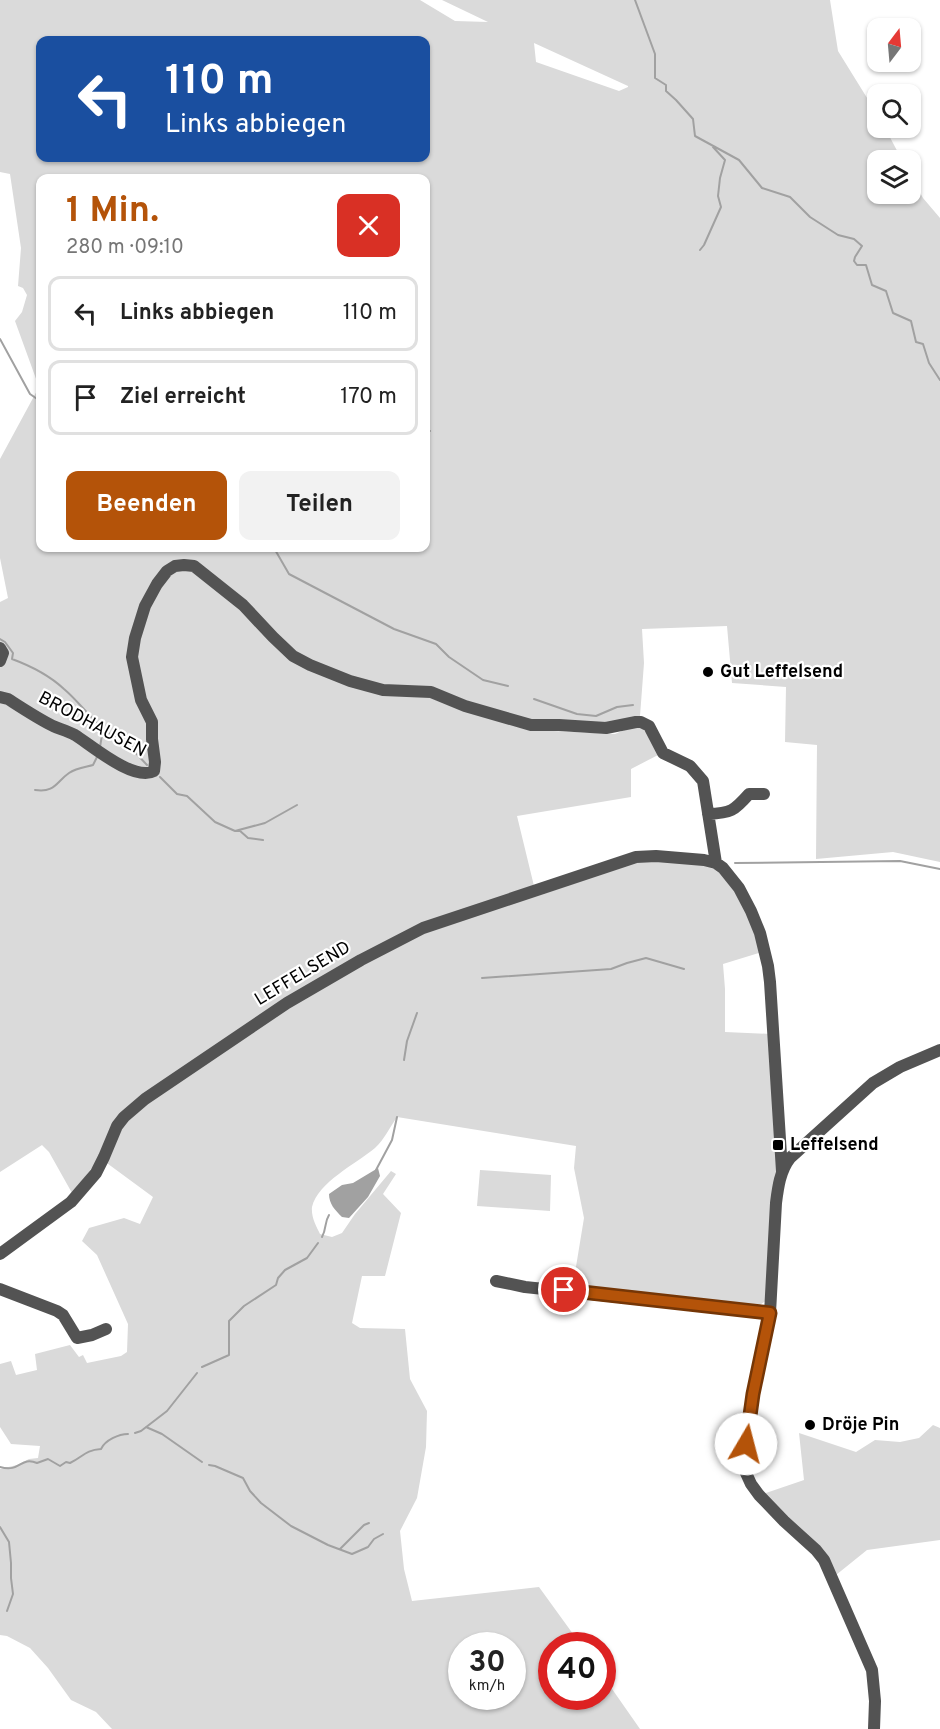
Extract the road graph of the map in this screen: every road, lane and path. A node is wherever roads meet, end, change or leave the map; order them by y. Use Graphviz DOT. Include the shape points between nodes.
graph roads {
  1 [pos="0,648"];
  2 [pos="0,661"];
  3 [pos="0,697"];
  4 [pos="764,794"];
  5 [pos="708,814"];
  6 [pos="716,864"];
  7 [pos="940,1050"];
  8 [pos="782,1171"];
  9 [pos="0,1254"];
  10 [pos="496,1281"];
  11 [pos="0,1289"];
  12 [pos="770,1313"];
  13 [pos="106,1329"];
  14 [pos="874,1729"];
  1 -- 2 [label="street"];
  3 -- 5 [label="street, BRODHAUSEN" via="74,735 111,760 139,772 154,771 152,722 141,700 132,657 135,638 146,606 167,571 175,566 194,566 243,605 293,656 323,671 383,690 431,692 531,725 606,728 641,722 649,726 663,753 690,766 703,781"];
  4 -- 5 [label="street" via="749,794 728,813"];
  5 -- 6 [label="street"];
  6 -- 8 [label="street" via="734,881 751,911 768,966"];
  6 -- 9 [label="street, LEFFELSEND" via="679,857 636,857 423,928 361,960 262,1019 134,1107 117,1126 96,1173 71,1202"];
  7 -- 8 [label="street" via="873,1083 790,1158"];
  8 -- 12 [label="street" via="776,1203"];
  10 -- 12 [label="street"];
  11 -- 13 [label="street" via="57,1311 77,1338"];
  12 -- 14 [label="street" via="753,1394 744,1459 746,1473 759,1495 824,1560 872,1670"];
}
